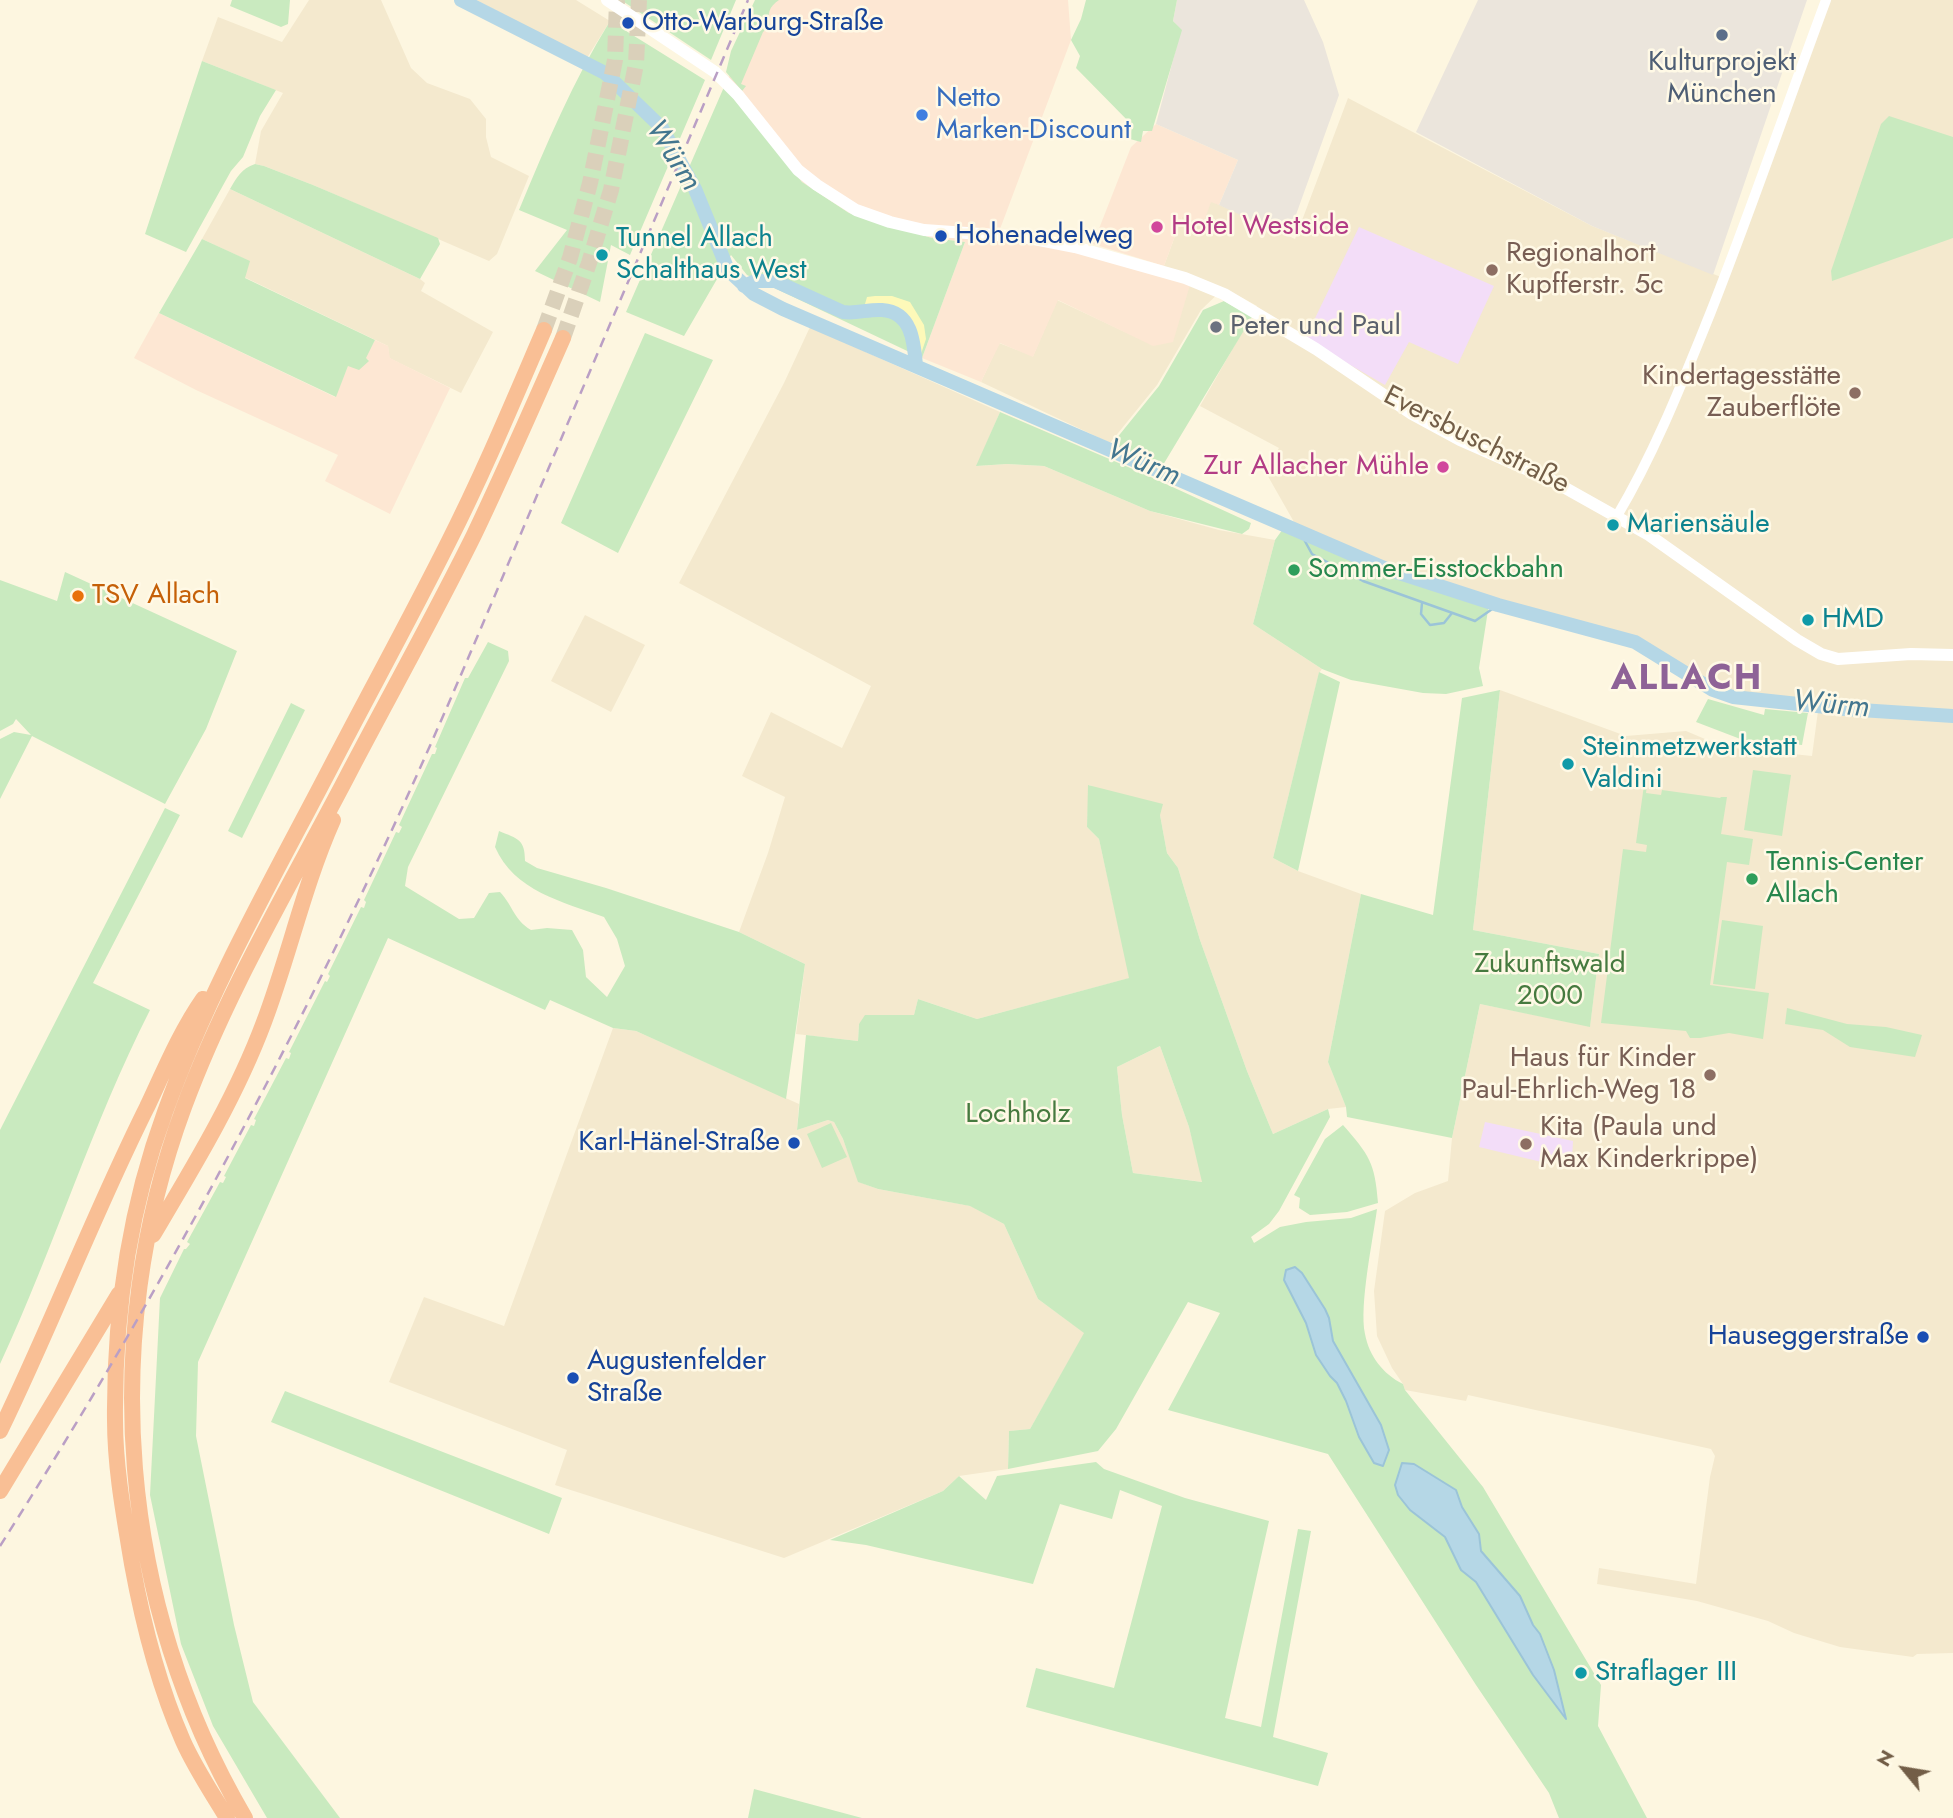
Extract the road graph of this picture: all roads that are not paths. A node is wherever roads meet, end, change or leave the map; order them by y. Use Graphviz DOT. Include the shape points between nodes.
graph roads {
  1 [pos="607,0"];
  2 [pos="1826,0"];
  3 [pos="544,330"];
  4 [pos="563,338"];
  5 [pos="1617,516"];
  6 [pos="1953,655"];
  7 [pos="348,775"];
  8 [pos="236,950"];
  9 [pos="0,1431"];
  10 [pos="0,1491"];
  11 [pos="227,1818"];
  12 [pos="245,1818"];
  1 -- 5 [label="main road, Eversbuschstraße" via="715,72 798,170 856,210 908,227 1039,239 1185,278 1224,294 1316,349 1412,414"];
  2 -- 5 [label="street" via="1662,433"];
  3 -- 8 [label="highway" via="449,541"];
  4 -- 7 [label="highway" via="473,537"];
  5 -- 6 [label="main road, Eversbuschstraße" via="1821,654 1847,660"];
  7 -- 10 [label="highway" via="263,1025 227,1105"];
  7 -- 12 [label="highway" via="222,1015 183,1109 145,1248 133,1333 136,1490 151,1576 172,1658 200,1734"];
  8 -- 9 [label="highway" via="196,1009 169,1061"];
  8 -- 11 [label="highway" via="184,1063 146,1171 126,1262 117,1336 115,1422 120,1496 155,1667 184,1744"];
}
